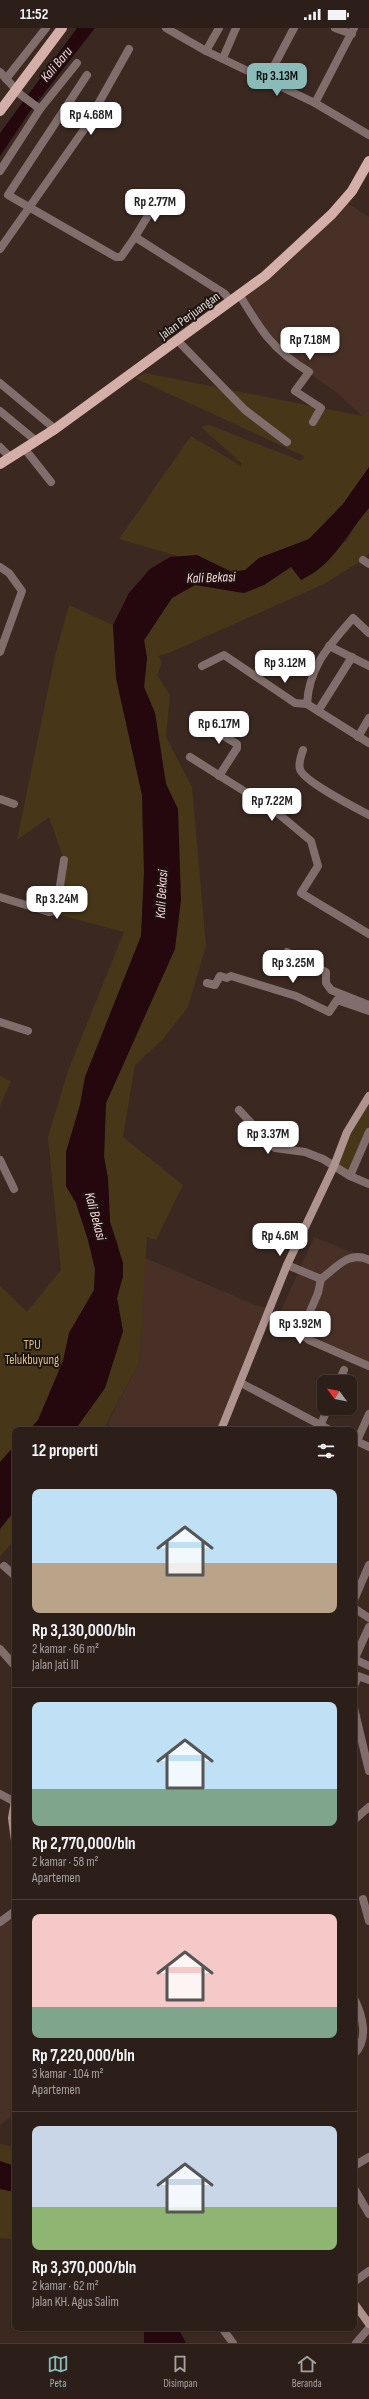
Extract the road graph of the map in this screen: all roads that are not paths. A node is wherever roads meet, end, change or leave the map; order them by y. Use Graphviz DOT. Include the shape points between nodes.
graph roads {
  1 [pos="46,28"];
  2 [pos="62,28"];
  3 [pos="166,28"];
  4 [pos="219,28"];
  5 [pos="236,28"];
  6 [pos="294,28"];
  7 [pos="335,28"];
  8 [pos="353,31"];
  9 [pos="129,49"];
  10 [pos="206,51"];
  11 [pos="223,58"];
  12 [pos="77,63"];
  13 [pos="0,72"];
  14 [pos="87,75"];
  15 [pos="6,79"];
  16 [pos="266,81"];
  17 [pos="18,92"];
  18 [pos="315,104"];
  19 [pos="38,108"];
  20 [pos="0,111"];
  21 [pos="369,135"];
  22 [pos="369,161"];
  23 [pos="0,171"];
  24 [pos="158,199"];
  25 [pos="29,207"];
  26 [pos="135,237"];
  27 [pos="0,249"];
  28 [pos="235,298"];
  29 [pos="177,340"];
  30 [pos="0,383"];
  31 [pos="0,412"];
  32 [pos="312,422"];
  33 [pos="55,429"];
  34 [pos="35,440"];
  35 [pos="287,442"];
  36 [pos="0,447"];
  37 [pos="24,448"];
  38 [pos="10,456"];
  39 [pos="0,464"];
  40 [pos="51,482"];
  41 [pos="0,567"];
  42 [pos="369,633"];
  43 [pos="329,646"];
  44 [pos="0,652"];
  45 [pos="352,657"];
  46 [pos="202,666"];
  47 [pos="369,666"];
  48 [pos="307,704"];
  49 [pos="318,711"];
  50 [pos="369,718"];
  51 [pos="196,719"];
  52 [pos="358,737"];
  53 [pos="369,743"];
  54 [pos="303,750"];
  55 [pos="190,757"];
  56 [pos="219,776"];
  57 [pos="0,799"];
  58 [pos="14,804"];
  59 [pos="369,814"];
  60 [pos="64,860"];
  61 [pos="0,898"];
  62 [pos="369,934"];
  63 [pos="287,952"];
  64 [pos="208,983"];
  65 [pos="369,1005"];
  66 [pos="369,1011"];
  67 [pos="0,1022"];
  68 [pos="28,1031"];
  69 [pos="369,1096"];
  70 [pos="239,1110"];
  71 [pos="369,1132"];
  72 [pos="0,1160"];
  73 [pos="334,1166"];
  74 [pos="350,1176"];
  75 [pos="369,1184"];
  76 [pos="14,1189"];
  77 [pos="369,1260"];
  78 [pos="287,1265"];
  79 [pos="321,1279"];
  80 [pos="369,1366"];
  81 [pos="344,1370"];
  82 [pos="342,1375"];
  83 [pos="241,1383"];
  84 [pos="369,1414"];
  85 [pos="325,1415"];
  86 [pos="320,1426"];
  87 [pos="223,1427"];
  88 [pos="357,1436"];
  89 [pos="357,1441"];
  90 [pos="369,1447"];
  91 [pos="369,1565"];
  92 [pos="4,1566"];
  93 [pos="12,1573"];
  94 [pos="357,1587"];
  95 [pos="357,1610"];
  96 [pos="369,1618"];
  97 [pos="369,1627"];
  98 [pos="0,1649"];
  99 [pos="357,1653"];
  100 [pos="357,1661"];
  101 [pos="12,1663"];
  102 [pos="369,1666"];
  103 [pos="357,1678"];
  104 [pos="369,1680"];
  105 [pos="357,1720"];
  106 [pos="361,1737"];
  107 [pos="369,1740"];
  108 [pos="369,1771"];
  109 [pos="0,1794"];
  110 [pos="12,1800"];
  111 [pos="369,1807"];
  112 [pos="357,1817"];
  113 [pos="364,1899"];
  114 [pos="12,1913"];
  115 [pos="369,1921"];
  116 [pos="0,1922"];
  117 [pos="357,2008"];
  118 [pos="357,2051"];
  119 [pos="369,2157"];
  120 [pos="357,2164"];
  121 [pos="357,2193"];
  122 [pos="369,2214"];
  123 [pos="369,2271"];
  124 [pos="357,2280"];
  125 [pos="357,2307"];
  126 [pos="369,2324"];
  127 [pos="369,2328"];
  128 [pos="227,2331"];
  129 [pos="233,2343"];
  130 [pos="356,2343"];
  1 -- 15 [label="street"];
  2 -- 17 [label="main road"];
  3 -- 10 [label="street"];
  4 -- 10 [label="street"];
  5 -- 11 [label="street"];
  6 -- 16 [label="street"];
  7 -- 8 [label="street"];
  8 -- 18 [label="street"];
  9 -- 25 [label="street" via="82,131"];
  10 -- 11 [label="street"];
  11 -- 16 [label="street"];
  12 -- 19 [label="street"];
  13 -- 15 [label="street"];
  14 -- 25 [label="street" via="33,158 8,191 9,196"];
  15 -- 17 [label="street"];
  16 -- 18 [label="street"];
  17 -- 19 [label="street"];
  17 -- 20 [label="main road"];
  18 -- 21 [label="street"];
  19 -- 23 [label="street"];
  22 -- 28 [label="main road, Jalan Perjuangan" via="352,191 332,214 277,266"];
  24 -- 26 [label="street"];
  25 -- 26 [label="street" via="119,258"];
  25 -- 27 [label="street"];
  26 -- 28 [label="street"];
  28 -- 29 [label="main road, Jalan Perjuangan"];
  28 -- 32 [label="street" via="272,345 309,372 295,391 321,408"];
  29 -- 33 [label="main road, Jalan Perjuangan"];
  29 -- 35 [label="street" via="245,410"];
  30 -- 33 [label="street"];
  31 -- 34 [label="street"];
  33 -- 34 [label="main road, Jalan Perjuangan"];
  34 -- 37 [label="main road, Jalan Perjuangan"];
  36 -- 38 [label="street"];
  37 -- 38 [label="main road, Jalan Perjuangan"];
  37 -- 40 [label="street"];
  38 -- 39 [label="main road, Jalan Perjuangan"];
  41 -- 44 [label="street" via="9,573 22,591"];
  42 -- 43 [label="street" via="353,618"];
  43 -- 45 [label="street"];
  43 -- 48 [label="street" via="312,673"];
  45 -- 47 [label="street"];
  45 -- 49 [label="street"];
  46 -- 48 [label="street" via="224,655 295,703"];
  48 -- 49 [label="street"];
  49 -- 52 [label="street"];
  50 -- 52 [label="street"];
  51 -- 56 [label="street" via="237,744"];
  52 -- 53 [label="street"];
  54 -- 59 [label="street" via="299,766 302,774 341,800"];
  55 -- 56 [label="street"];
  56 -- 62 [label="street" via="274,810 311,841 318,866 301,893"];
  57 -- 58 [label="street"];
  60 -- 61 [label="street" via="54,911 48,912"];
  63 -- 65 [label="street" via="326,972 326,983 331,990"];
  64 -- 66 [label="street" via="215,985 220,976 231,976 296,996 329,1012 337,1000"];
  67 -- 68 [label="street"];
  69 -- 73 [label="street" via="348,1132"];
  70 -- 73 [label="street" via="275,1148 305,1152"];
  71 -- 74 [label="street"];
  72 -- 76 [label="street"];
  73 -- 74 [label="street"];
  73 -- 78 [label="street"];
  74 -- 75 [label="street"];
  77 -- 79 [label="street" via="360,1256 352,1257"];
  78 -- 79 [label="street"];
  78 -- 83 [label="street"];
  79 -- 80 [label="street" via="318,1293 302,1330 303,1335"];
  81 -- 82 [label="street"];
  83 -- 86 [label="street"];
  83 -- 87 [label="street"];
  84 -- 88 [label="street"];
  85 -- 86 [label="street"];
  89 -- 90 [label="street"];
  91 -- 94 [label="street"];
  92 -- 93 [label="street"];
  95 -- 96 [label="street"];
  97 -- 99 [label="street"];
  98 -- 101 [label="street"];
  100 -- 102 [label="street"];
  103 -- 104 [label="street" via="358,1676"];
  105 -- 106 [label="street"];
  106 -- 107 [label="street"];
  106 -- 108 [label="street"];
  109 -- 110 [label="street"];
  111 -- 112 [label="street"];
  113 -- 115 [label="street"];
  114 -- 116 [label="street"];
  117 -- 118 [label="street" via="366,2036 363,2045"];
  119 -- 120 [label="street"];
  121 -- 122 [label="street"];
  123 -- 124 [label="street"];
  125 -- 126 [label="street"];
  127 -- 130 [label="street"];
  128 -- 129 [label="street"];
}
